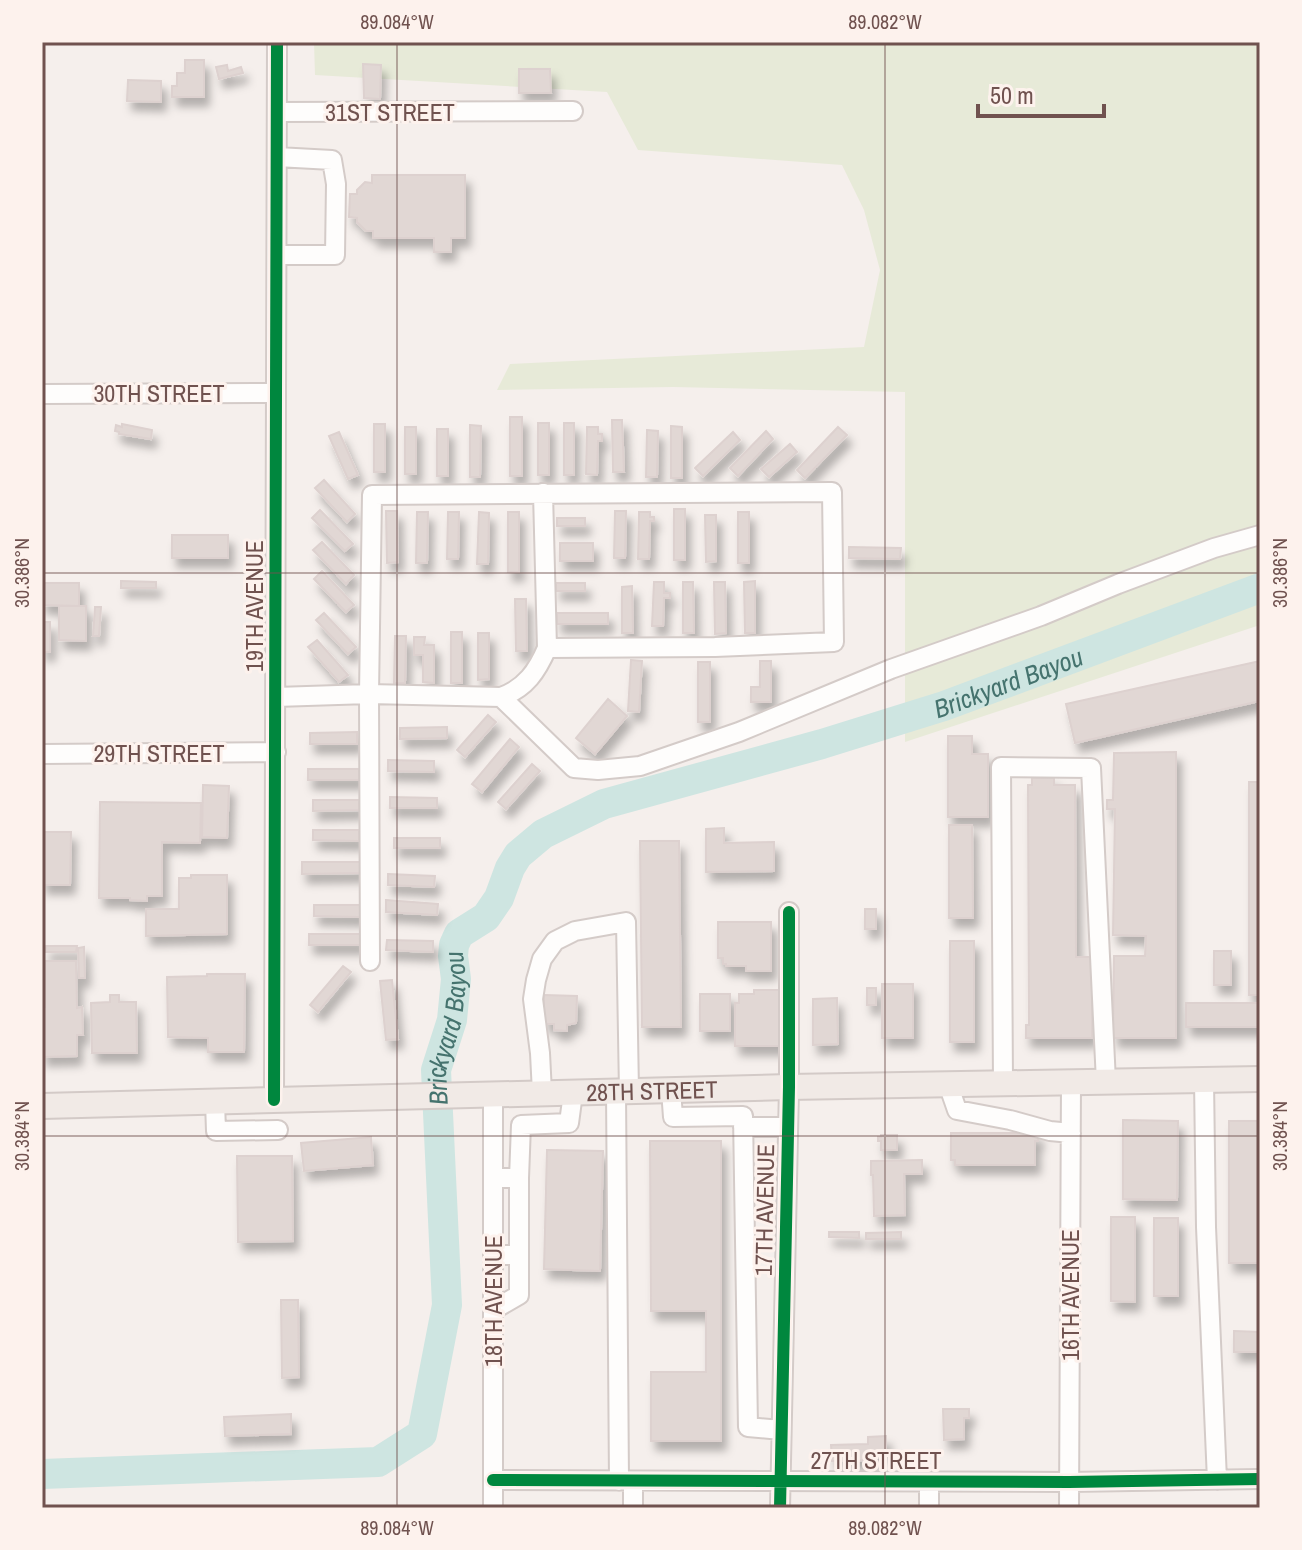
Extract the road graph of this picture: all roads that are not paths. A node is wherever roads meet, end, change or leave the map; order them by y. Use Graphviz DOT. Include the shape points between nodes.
graph roads {
  1 [pos="277,42"];
  2 [pos="573,111"];
  3 [pos="277,112"];
  4 [pos="277,157"];
  5 [pos="277,255"];
  6 [pos="276,393"];
  7 [pos="42,394"];
  8 [pos="543,493"];
  9 [pos="1260,535"];
  10 [pos="547,648"];
  11 [pos="369,694"];
  12 [pos="276,697"];
  13 [pos="501,697"];
  14 [pos="276,752"];
  15 [pos="42,754"];
  16 [pos="789,912"];
  17 [pos="370,961"];
  18 [pos="1260,1079"];
  19 [pos="1204,1080"];
  20 [pos="1071,1082"];
  21 [pos="1106,1082"];
  22 [pos="1003,1083"];
  23 [pos="948,1084"];
  24 [pos="789,1087"];
  25 [pos="671,1090"];
  26 [pos="622,1092"];
  27 [pos="542,1093"];
  28 [pos="573,1093"];
  29 [pos="493,1095"];
  30 [pos="274,1100"];
  31 [pos="215,1102"];
  32 [pos="42,1106"];
  33 [pos="743,1127"];
  34 [pos="788,1127"];
  35 [pos="278,1130"];
  36 [pos="1071,1133"];
  37 [pos="493,1178"];
  38 [pos="519,1178"];
  39 [pos="493,1255"];
  40 [pos="519,1255"];
  41 [pos="493,1310"];
  42 [pos="781,1430"];
  43 [pos="1260,1479"];
  44 [pos="493,1480"];
  45 [pos="1217,1480"];
  46 [pos="626,1481"];
  47 [pos="780,1482"];
  48 [pos="929,1482"];
  49 [pos="1069,1482"];
  50 [pos="493,1508"];
  51 [pos="633,1508"];
  52 [pos="780,1508"];
  53 [pos="929,1508"];
  54 [pos="1069,1508"];
  1 -- 3 [label="street"];
  2 -- 3 [label="street, 31ST STREET"];
  3 -- 4 [label="street, 19TH AVENUE"];
  4 -- 5 [label="street, 19TH AVENUE"];
  4 -- 5 [label="street" via="332,160 336,184 335,255"];
  5 -- 6 [label="street, 19TH AVENUE"];
  6 -- 7 [label="street, 30TH STREET"];
  6 -- 12 [label="street, 19TH AVENUE"];
  8 -- 10 [label="street"];
  8 -- 10 [label="street" via="832,492 834,642"];
  8 -- 11 [label="street" via="372,495"];
  9 -- 13 [label="street" via="640,766 574,768"];
  10 -- 13 [label="street" via="518,691"];
  11 -- 12 [label="street"];
  11 -- 13 [label="street"];
  11 -- 17 [label="street"];
  12 -- 14 [label="street, 19TH AVENUE"];
  14 -- 15 [label="street, 29TH STREET"];
  14 -- 30 [label="street, 19TH AVENUE"];
  16 -- 24 [label="street, 17TH AVENUE"];
  18 -- 19 [label="main road, 28TH STREET"];
  19 -- 21 [label="main road, 28TH STREET"];
  19 -- 45 [label="street"];
  20 -- 21 [label="main road, 28TH STREET"];
  20 -- 22 [label="main road, 28TH STREET"];
  20 -- 36 [label="street, 16TH AVENUE"];
  21 -- 22 [label="street" via="1091,768 1001,767"];
  22 -- 23 [label="main road, 28TH STREET"];
  23 -- 24 [label="main road, 28TH STREET"];
  23 -- 36 [label="street" via="957,1110"];
  24 -- 25 [label="main road, 28TH STREET"];
  24 -- 34 [label="street, 17TH AVENUE"];
  25 -- 26 [label="main road, 28TH STREET"];
  25 -- 33 [label="street" via="673,1117 743,1116"];
  26 -- 27 [label="street" via="626,922 575,931 555,941 542,959 533,999"];
  26 -- 28 [label="main road, 28TH STREET"];
  26 -- 46 [label="street"];
  27 -- 28 [label="main road, 28TH STREET"];
  27 -- 29 [label="main road, 28TH STREET"];
  28 -- 38 [label="street" via="569,1123 521,1125"];
  29 -- 30 [label="main road, 28TH STREET"];
  29 -- 37 [label="street, 18TH AVENUE"];
  30 -- 31 [label="main road, 28TH STREET"];
  31 -- 32 [label="main road, 28TH STREET"];
  31 -- 35 [label="street" via="216,1131"];
  33 -- 34 [label="street"];
  33 -- 42 [label="street" via="748,1427"];
  34 -- 42 [label="street, 17TH AVENUE"];
  36 -- 49 [label="street, 16TH AVENUE"];
  37 -- 38 [label="street"];
  37 -- 39 [label="street, 18TH AVENUE"];
  38 -- 40 [label="street"];
  39 -- 40 [label="street"];
  39 -- 41 [label="street, 18TH AVENUE"];
  40 -- 41 [label="street" via="519,1295"];
  41 -- 44 [label="street, 18TH AVENUE"];
  42 -- 47 [label="street, 17TH AVENUE"];
  43 -- 45 [label="street, 27TH STREET"];
  44 -- 46 [label="street, 27TH STREET"];
  44 -- 50 [label="street, 18TH AVENUE"];
  45 -- 49 [label="street, 27TH STREET"];
  46 -- 47 [label="street, 27TH STREET"];
  46 -- 51 [label="street"];
  47 -- 48 [label="street, 27TH STREET"];
  47 -- 52 [label="street, 17TH AVENUE"];
  48 -- 49 [label="street, 27TH STREET"];
  48 -- 53 [label="street"];
  49 -- 54 [label="street, 16TH AVENUE"];
}
